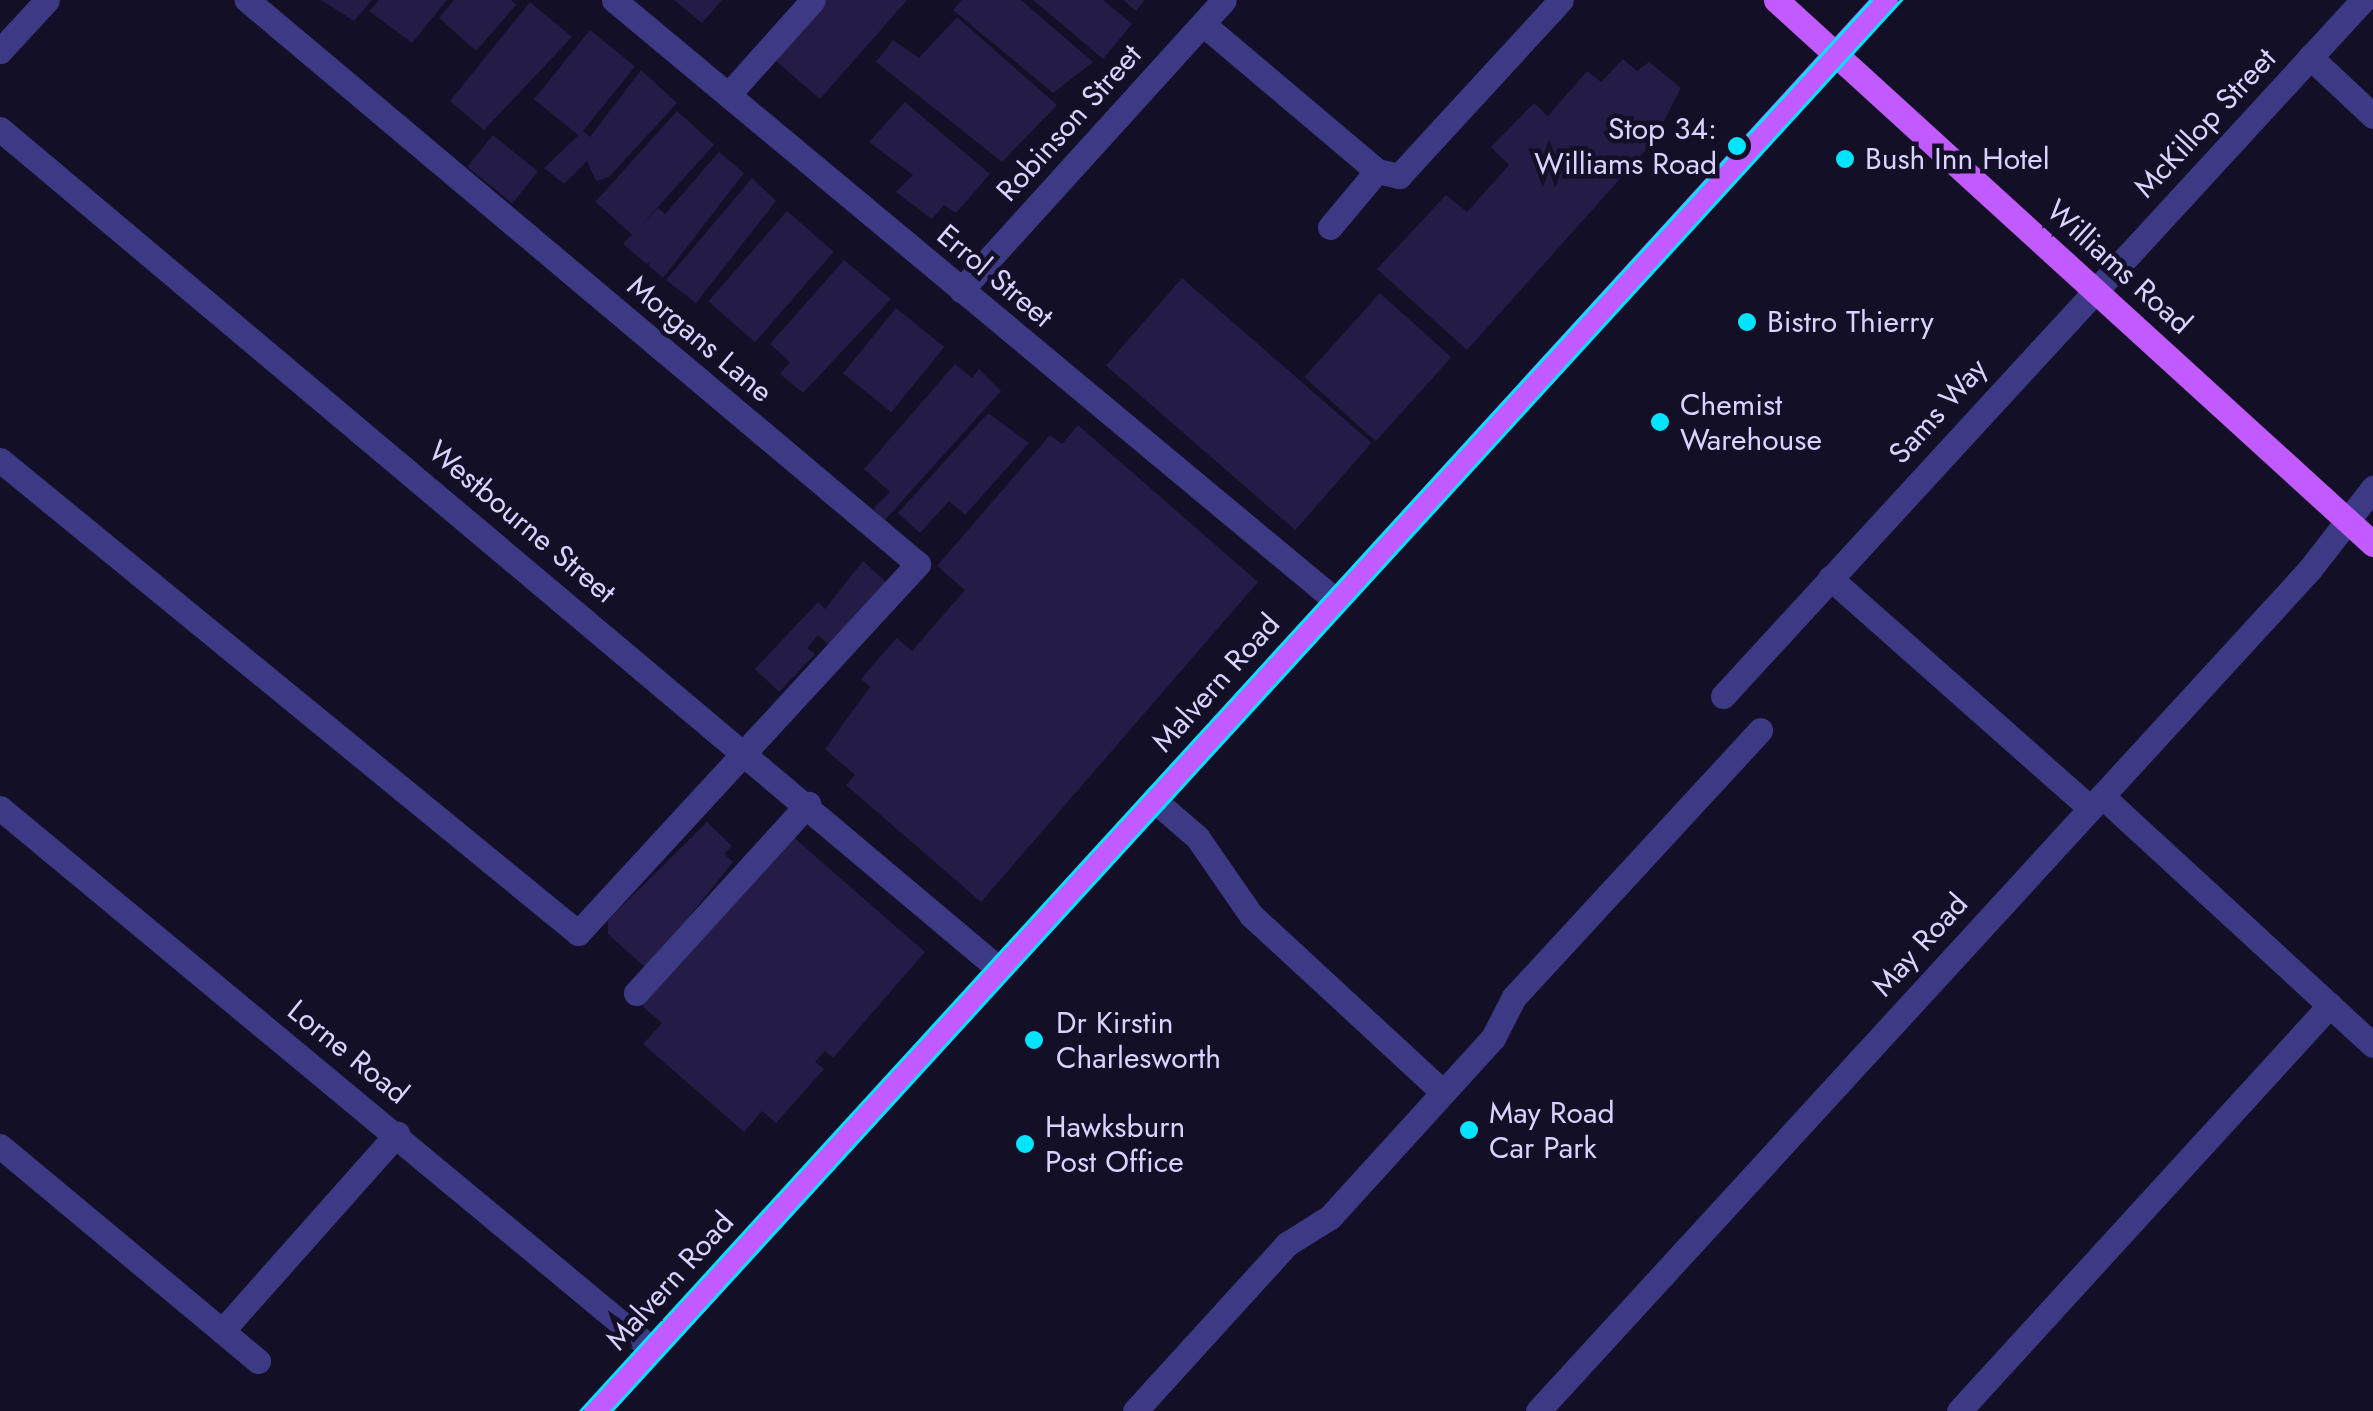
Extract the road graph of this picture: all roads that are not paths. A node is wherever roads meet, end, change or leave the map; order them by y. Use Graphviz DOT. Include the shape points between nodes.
graph roads {
  1 [pos="46,0"];
  2 [pos="247,0"];
  3 [pos="614,0"];
  4 [pos="813,0"];
  5 [pos="1224,0"];
  6 [pos="1561,0"];
  7 [pos="1776,0"];
  8 [pos="1885,0"];
  9 [pos="2363,0"];
  10 [pos="1203,24"];
  11 [pos="0,51"];
  12 [pos="1836,54"];
  13 [pos="2310,57"];
  14 [pos="728,95"];
  15 [pos="2373,116"];
  16 [pos="0,130"];
  17 [pos="1377,171"];
  18 [pos="1330,227"];
  19 [pos="2094,289"];
  20 [pos="961,290"];
  21 [pos="0,460"];
  22 [pos="2373,488"];
  23 [pos="2348,521"];
  24 [pos="2373,544"];
  25 [pos="1830,578"];
  26 [pos="1336,601"];
  27 [pos="1723,696"];
  28 [pos="1760,730"];
  29 [pos="748,752"];
  30 [pos="1154,800"];
  31 [pos="2096,802"];
  32 [pos="808,804"];
  33 [pos="0,808"];
  34 [pos="999,969"];
  35 [pos="636,993"];
  36 [pos="2330,1005"];
  37 [pos="2373,1044"];
  38 [pos="1443,1092"];
  39 [pos="397,1134"];
  40 [pos="0,1146"];
  41 [pos="222,1331"];
  42 [pos="652,1349"];
  43 [pos="258,1361"];
  44 [pos="596,1411"];
  45 [pos="1135,1411"];
  46 [pos="1538,1411"];
  47 [pos="1959,1411"];
  1 -- 11 [label="street"];
  2 -- 29 [label="street, Morgans Lane" via="918,564"];
  3 -- 14 [label="street, Errol Street"];
  4 -- 14 [label="street"];
  5 -- 10 [label="street, Robinson Street"];
  6 -- 17 [label="street" via="1399,176"];
  7 -- 12 [label="main road, Williams Road"];
  8 -- 12 [label="main road, Malvern Road"];
  9 -- 13 [label="street, McKillop Street"];
  10 -- 17 [label="street"];
  10 -- 20 [label="street, Robinson Street"];
  12 -- 19 [label="main road, Williams Road"];
  12 -- 26 [label="main road, Malvern Road"];
  13 -- 15 [label="street"];
  13 -- 19 [label="street, McKillop Street"];
  14 -- 20 [label="street, Errol Street"];
  16 -- 29 [label="street, Westbourne Street"];
  17 -- 18 [label="street"];
  19 -- 23 [label="main road, Williams Road"];
  19 -- 25 [label="street, Sams Way"];
  20 -- 26 [label="street, Errol Street"];
  21 -- 29 [label="street" via="578,934"];
  22 -- 23 [label="street, May Road"];
  23 -- 24 [label="main road, Williams Road"];
  23 -- 31 [label="street, May Road"];
  25 -- 27 [label="street, Sams Way"];
  25 -- 31 [label="street"];
  26 -- 30 [label="main road, Malvern Road"];
  28 -- 38 [label="street" via="1514,997 1493,1038"];
  29 -- 32 [label="street, Westbourne Street"];
  30 -- 34 [label="main road, Malvern Road"];
  30 -- 38 [label="street" via="1197,837 1251,915"];
  31 -- 36 [label="street"];
  31 -- 46 [label="street, May Road"];
  32 -- 34 [label="street, Westbourne Street"];
  32 -- 35 [label="street"];
  33 -- 39 [label="street, Lorne Road"];
  34 -- 42 [label="main road, Malvern Road"];
  36 -- 37 [label="street"];
  36 -- 47 [label="street"];
  38 -- 45 [label="street"];
  39 -- 41 [label="street"];
  39 -- 42 [label="street, Lorne Road"];
  40 -- 41 [label="street"];
  41 -- 43 [label="street"];
  42 -- 44 [label="main road, Malvern Road"];
}
